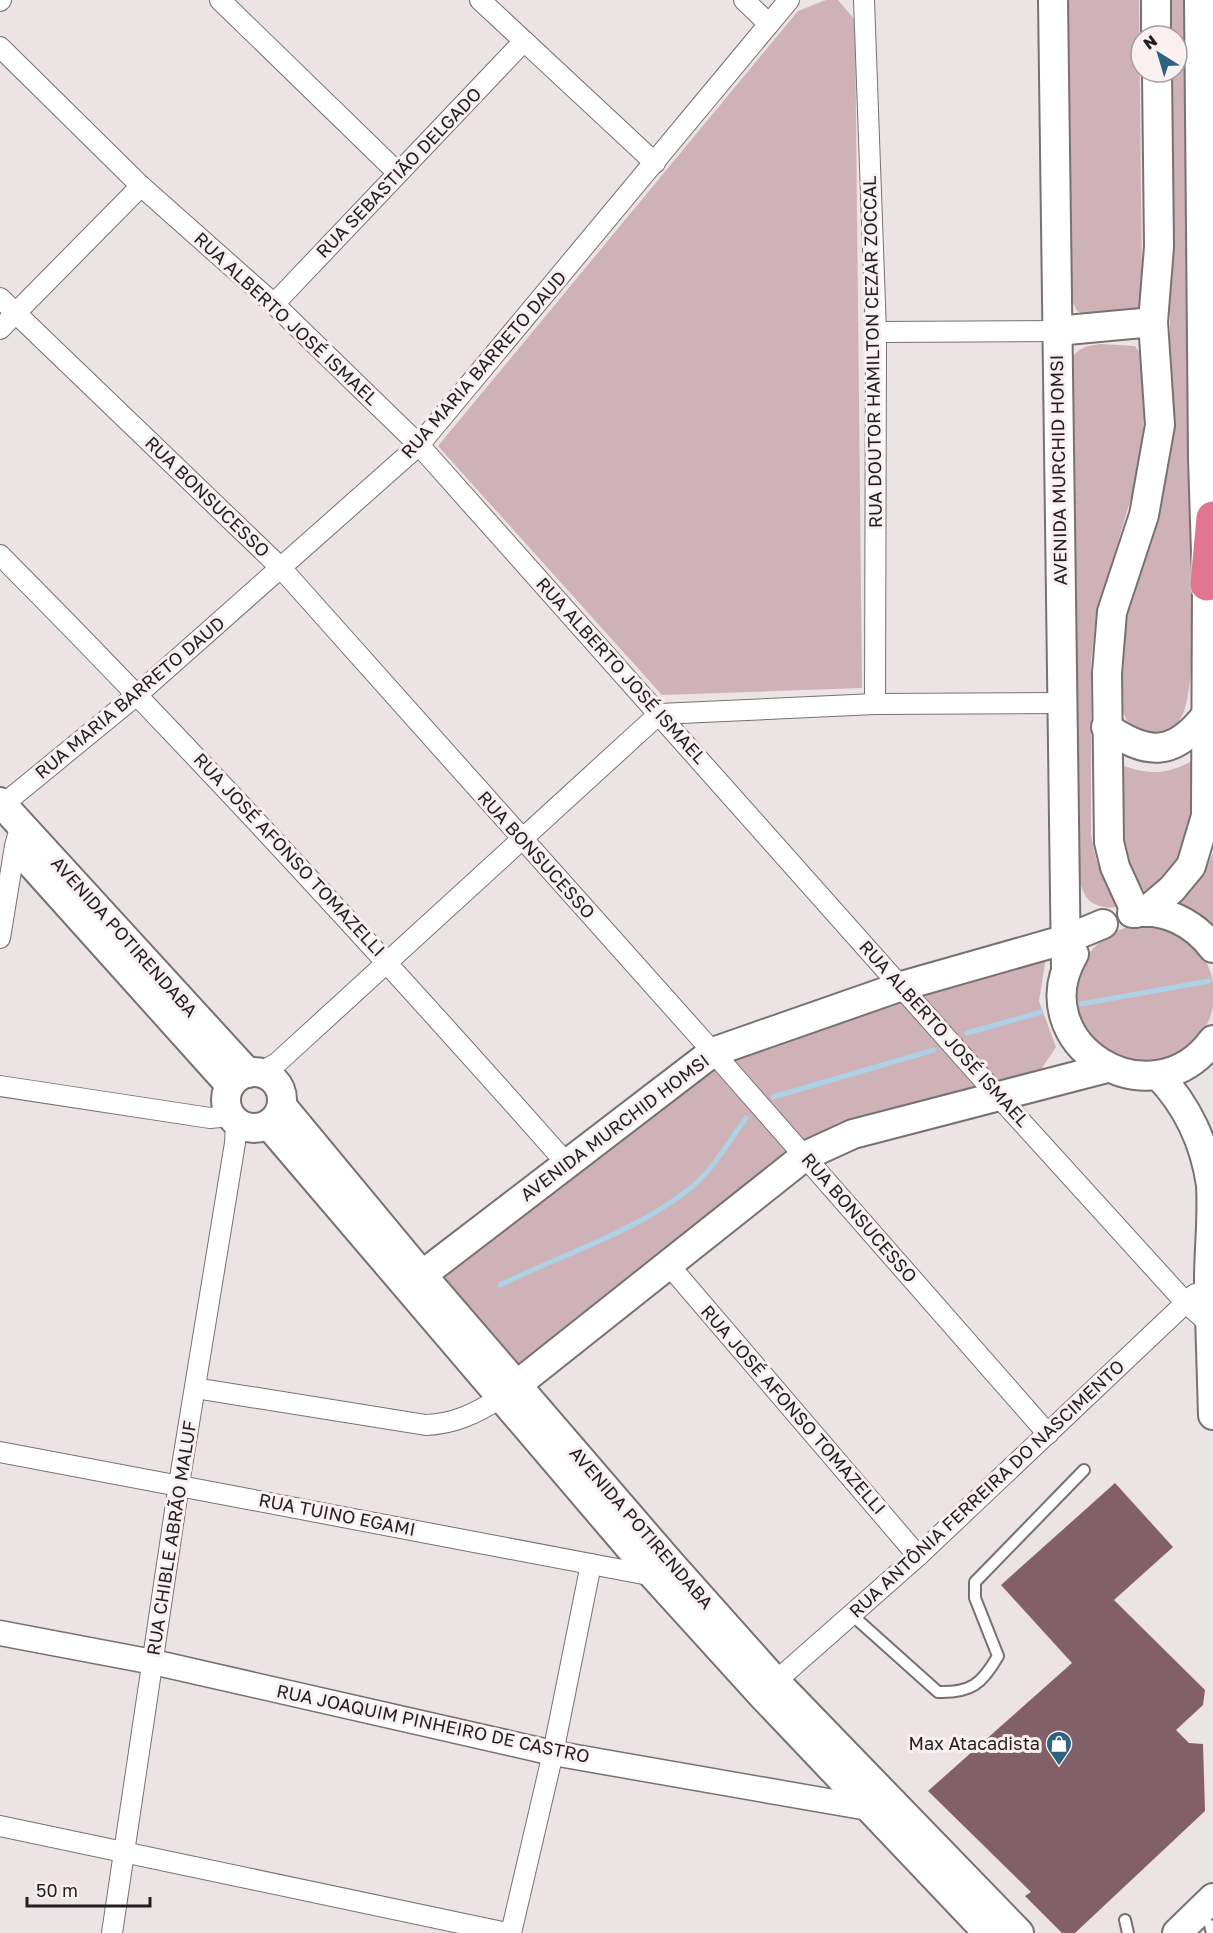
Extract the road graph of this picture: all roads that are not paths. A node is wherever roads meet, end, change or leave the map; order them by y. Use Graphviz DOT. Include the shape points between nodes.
graph roads {
  1 [pos="220,0"];
  2 [pos="480,0"];
  3 [pos="744,0"];
  4 [pos="789,0"];
  5 [pos="864,0"];
  6 [pos="1053,0"];
  7 [pos="1156,0"];
  8 [pos="1199,0"];
  9 [pos="769,24"];
  10 [pos="1156,24"];
  11 [pos="524,41"];
  12 [pos="0,47"];
  13 [pos="1157,84"];
  14 [pos="655,163"];
  15 [pos="398,173"];
  16 [pos="141,186"];
  17 [pos="0,298"];
  18 [pos="274,304"];
  19 [pos="16,312"];
  20 [pos="1153,322"];
  21 [pos="0,329"];
  22 [pos="1056,331"];
  23 [pos="876,332"];
  24 [pos="420,445"];
  25 [pos="1213,518"];
  26 [pos="0,555"];
  27 [pos="281,568"];
  28 [pos="1207,584"];
  29 [pos="138,694"];
  30 [pos="1062,703"];
  31 [pos="875,704"];
  32 [pos="659,714"];
  33 [pos="1207,714"];
  34 [pos="1106,727"];
  35 [pos="6,819"];
  36 [pos="521,839"];
  37 [pos="1140,912"];
  38 [pos="1103,924"];
  39 [pos="0,938"];
  40 [pos="1067,939"];
  41 [pos="1213,948"];
  42 [pos="387,960"];
  43 [pos="1066,969"];
  44 [pos="902,986"];
  45 [pos="1213,1040"];
  46 [pos="713,1052"];
  47 [pos="1107,1068"];
  48 [pos="1158,1075"];
  49 [pos="0,1086"];
  50 [pos="998,1096"];
  51 [pos="248,1103"];
  52 [pos="805,1156"];
  53 [pos="567,1164"];
  54 [pos="668,1264"];
  55 [pos="422,1275"];
  56 [pos="1209,1279"];
  57 [pos="1186,1303"];
  58 [pos="1210,1325"];
  59 [pos="195,1388"];
  60 [pos="509,1391"];
  61 [pos="1213,1414"];
  62 [pos="1048,1434"];
  63 [pos="0,1452"];
  64 [pos="1084,1470"];
  65 [pos="179,1484"];
  66 [pos="918,1556"];
  67 [pos="591,1564"];
  68 [pos="662,1569"];
  69 [pos="852,1615"];
  70 [pos="0,1633"];
  71 [pos="153,1662"];
  72 [pos="769,1688"];
  73 [pos="553,1753"];
  74 [pos="868,1808"];
  75 [pos="903,1814"];
  76 [pos="0,1826"];
  77 [pos="124,1853"];
  78 [pos="1212,1919"];
  79 [pos="1125,1920"];
  80 [pos="112,1933"];
  81 [pos="509,1933"];
  82 [pos="988,1933"];
  83 [pos="1019,1933"];
  84 [pos="1128,1933"];
  85 [pos="1177,1933"];
  1 -- 15 [label="street"];
  2 -- 11 [label="street"];
  3 -- 9 [label="street"];
  4 -- 9 [label="street, RUA MARIA BARRETO DAUD"];
  5 -- 23 [label="street, RUA DOUTOR HAMILTON CEZAR ZOCCAL"];
  6 -- 22 [label="main road, AVENIDA MURCHID HOMSI"];
  7 -- 10 [label="main road"];
  8 -- 28 [label="main road"];
  9 -- 14 [label="street, RUA MARIA BARRETO DAUD"];
  11 -- 14 [label="street"];
  11 -- 15 [label="street, RUA SEBASTIÃO DELGADO"];
  12 -- 16 [label="street, RUA ALBERTO JOSÉ ISMAEL"];
  13 -- 20 [label="main road" via="1159,247"];
  14 -- 24 [label="street, RUA MARIA BARRETO DAUD"];
  15 -- 18 [label="street, RUA SEBASTIÃO DELGADO"];
  16 -- 18 [label="street, RUA ALBERTO JOSÉ ISMAEL"];
  16 -- 19 [label="street"];
  17 -- 19 [label="street, RUA BONSUCESSO"];
  18 -- 24 [label="street, RUA ALBERTO JOSÉ ISMAEL"];
  19 -- 21 [label="street"];
  19 -- 27 [label="street, RUA BONSUCESSO"];
  20 -- 22 [label="main road"];
  20 -- 34 [label="main road" via="1160,425 1144,515 1112,612"];
  22 -- 23 [label="street"];
  22 -- 30 [label="main road, AVENIDA MURCHID HOMSI"];
  23 -- 31 [label="street, RUA DOUTOR HAMILTON CEZAR ZOCCAL"];
  24 -- 27 [label="street, RUA MARIA BARRETO DAUD"];
  24 -- 32 [label="street, RUA ALBERTO JOSÉ ISMAEL"];
  25 -- 28 [label="highway"];
  26 -- 29 [label="street, RUA JOSÉ AFONSO TOMAZELLI"];
  27 -- 29 [label="street, RUA MARIA BARRETO DAUD"];
  27 -- 36 [label="street, RUA BONSUCESSO"];
  28 -- 33 [label="main road"];
  29 -- 35 [label="street, RUA MARIA BARRETO DAUD"];
  29 -- 42 [label="street, RUA JOSÉ AFONSO TOMAZELLI"];
  30 -- 31 [label="street"];
  30 -- 40 [label="main road, AVENIDA MURCHID HOMSI"];
  31 -- 32 [label="street"];
  32 -- 36 [label="street"];
  32 -- 44 [label="street, RUA ALBERTO JOSÉ ISMAEL"];
  33 -- 34 [label="main road" via="1192,733 1173,745 1151,748 1129,743"];
  33 -- 37 [label="main road" via="1206,816 1199,846 1191,866 1178,882"];
  34 -- 37 [label="main road" via="1109,842 1115,867"];
  35 -- 39 [label="street"];
  35 -- 51 [label="main road, AVENIDA POTIRENDABA"];
  36 -- 42 [label="street"];
  36 -- 46 [label="street, RUA BONSUCESSO"];
  37 -- 38 [label="main road, AVENIDA MURCHID HOMSI"];
  37 -- 41 [label="main road" via="1183,921"];
  38 -- 40 [label="main road, AVENIDA MURCHID HOMSI"];
  38 -- 43 [label="main road" via="1078,946"];
  40 -- 43 [label="main road, AVENIDA MURCHID HOMSI"];
  40 -- 44 [label="main road, AVENIDA MURCHID HOMSI"];
  42 -- 51 [label="street"];
  42 -- 53 [label="street, RUA JOSÉ AFONSO TOMAZELLI"];
  43 -- 47 [label="main road, AVENIDA MURCHID HOMSI" via="1062,994 1069,1026 1086,1053"];
  44 -- 46 [label="main road, AVENIDA MURCHID HOMSI"];
  44 -- 50 [label="street, RUA ALBERTO JOSÉ ISMAEL"];
  45 -- 48 [label="main road" via="1183,1067"];
  46 -- 52 [label="street, RUA BONSUCESSO"];
  46 -- 53 [label="main road, AVENIDA MURCHID HOMSI"];
  47 -- 48 [label="main road" via="1132,1075"];
  47 -- 50 [label="main road"];
  48 -- 56 [label="main road" via="1176,1094 1193,1124 1204,1156 1211,1186"];
  49 -- 51 [label="street"];
  50 -- 52 [label="main road" via="853,1134"];
  50 -- 57 [label="street, RUA ALBERTO JOSÉ ISMAEL"];
  51 -- 55 [label="main road, AVENIDA POTIRENDABA"];
  51 -- 59 [label="street, RUA CHIBLE ABRÃO MALUF"];
  51 -- 60 [label="main road, AVENIDA POTIRENDABA"];
  52 -- 54 [label="main road"];
  52 -- 62 [label="street, RUA BONSUCESSO"];
  53 -- 55 [label="main road, AVENIDA MURCHID HOMSI"];
  54 -- 60 [label="main road"];
  54 -- 66 [label="street, RUA JOSÉ AFONSO TOMAZELLI"];
  55 -- 60 [label="main road, AVENIDA POTIRENDABA"];
  56 -- 57 [label="street, RUA ANTÔNIA FERREIRA DO NASCIMENTO"];
  56 -- 58 [label="main road"];
  57 -- 58 [label="street, RUA ALBERTO JOSÉ ISMAEL"];
  57 -- 62 [label="street, RUA ANTÔNIA FERREIRA DO NASCIMENTO"];
  58 -- 61 [label="main road"];
  59 -- 60 [label="street" via="426,1425 452,1422"];
  59 -- 65 [label="street, RUA CHIBLE ABRÃO MALUF"];
  60 -- 68 [label="main road, AVENIDA POTIRENDABA"];
  62 -- 66 [label="street, RUA ANTÔNIA FERREIRA DO NASCIMENTO"];
  63 -- 65 [label="street, RUA TUINO EGAMI"];
  64 -- 69 [label="lane" via="975,1582 975,1598 998,1656 988,1674 961,1693 938,1692"];
  65 -- 67 [label="street, RUA TUINO EGAMI"];
  65 -- 71 [label="street, RUA CHIBLE ABRÃO MALUF"];
  66 -- 69 [label="street, RUA ANTÔNIA FERREIRA DO NASCIMENTO"];
  67 -- 68 [label="street, RUA TUINO EGAMI"];
  67 -- 73 [label="street"];
  68 -- 72 [label="main road, AVENIDA POTIRENDABA"];
  69 -- 72 [label="street, RUA ANTÔNIA FERREIRA DO NASCIMENTO"];
  70 -- 71 [label="street, RUA JOAQUIM PINHEIRO DE CASTRO"];
  71 -- 73 [label="street, RUA JOAQUIM PINHEIRO DE CASTRO"];
  71 -- 77 [label="street, RUA CHIBLE ABRÃO MALUF"];
  72 -- 74 [label="main road, AVENIDA POTIRENDABA"];
  72 -- 75 [label="main road, AVENIDA POTIRENDABA"];
  73 -- 74 [label="street, RUA JOAQUIM PINHEIRO DE CASTRO"];
  73 -- 81 [label="street"];
  74 -- 75 [label="main road"];
  74 -- 82 [label="main road, AVENIDA POTIRENDABA"];
  75 -- 83 [label="main road, AVENIDA POTIRENDABA"];
  76 -- 77 [label="street"];
  77 -- 80 [label="street, RUA CHIBLE ABRÃO MALUF"];
  77 -- 81 [label="street"];
  78 -- 85 [label="main road"];
  79 -- 84 [label="lane"];
}
